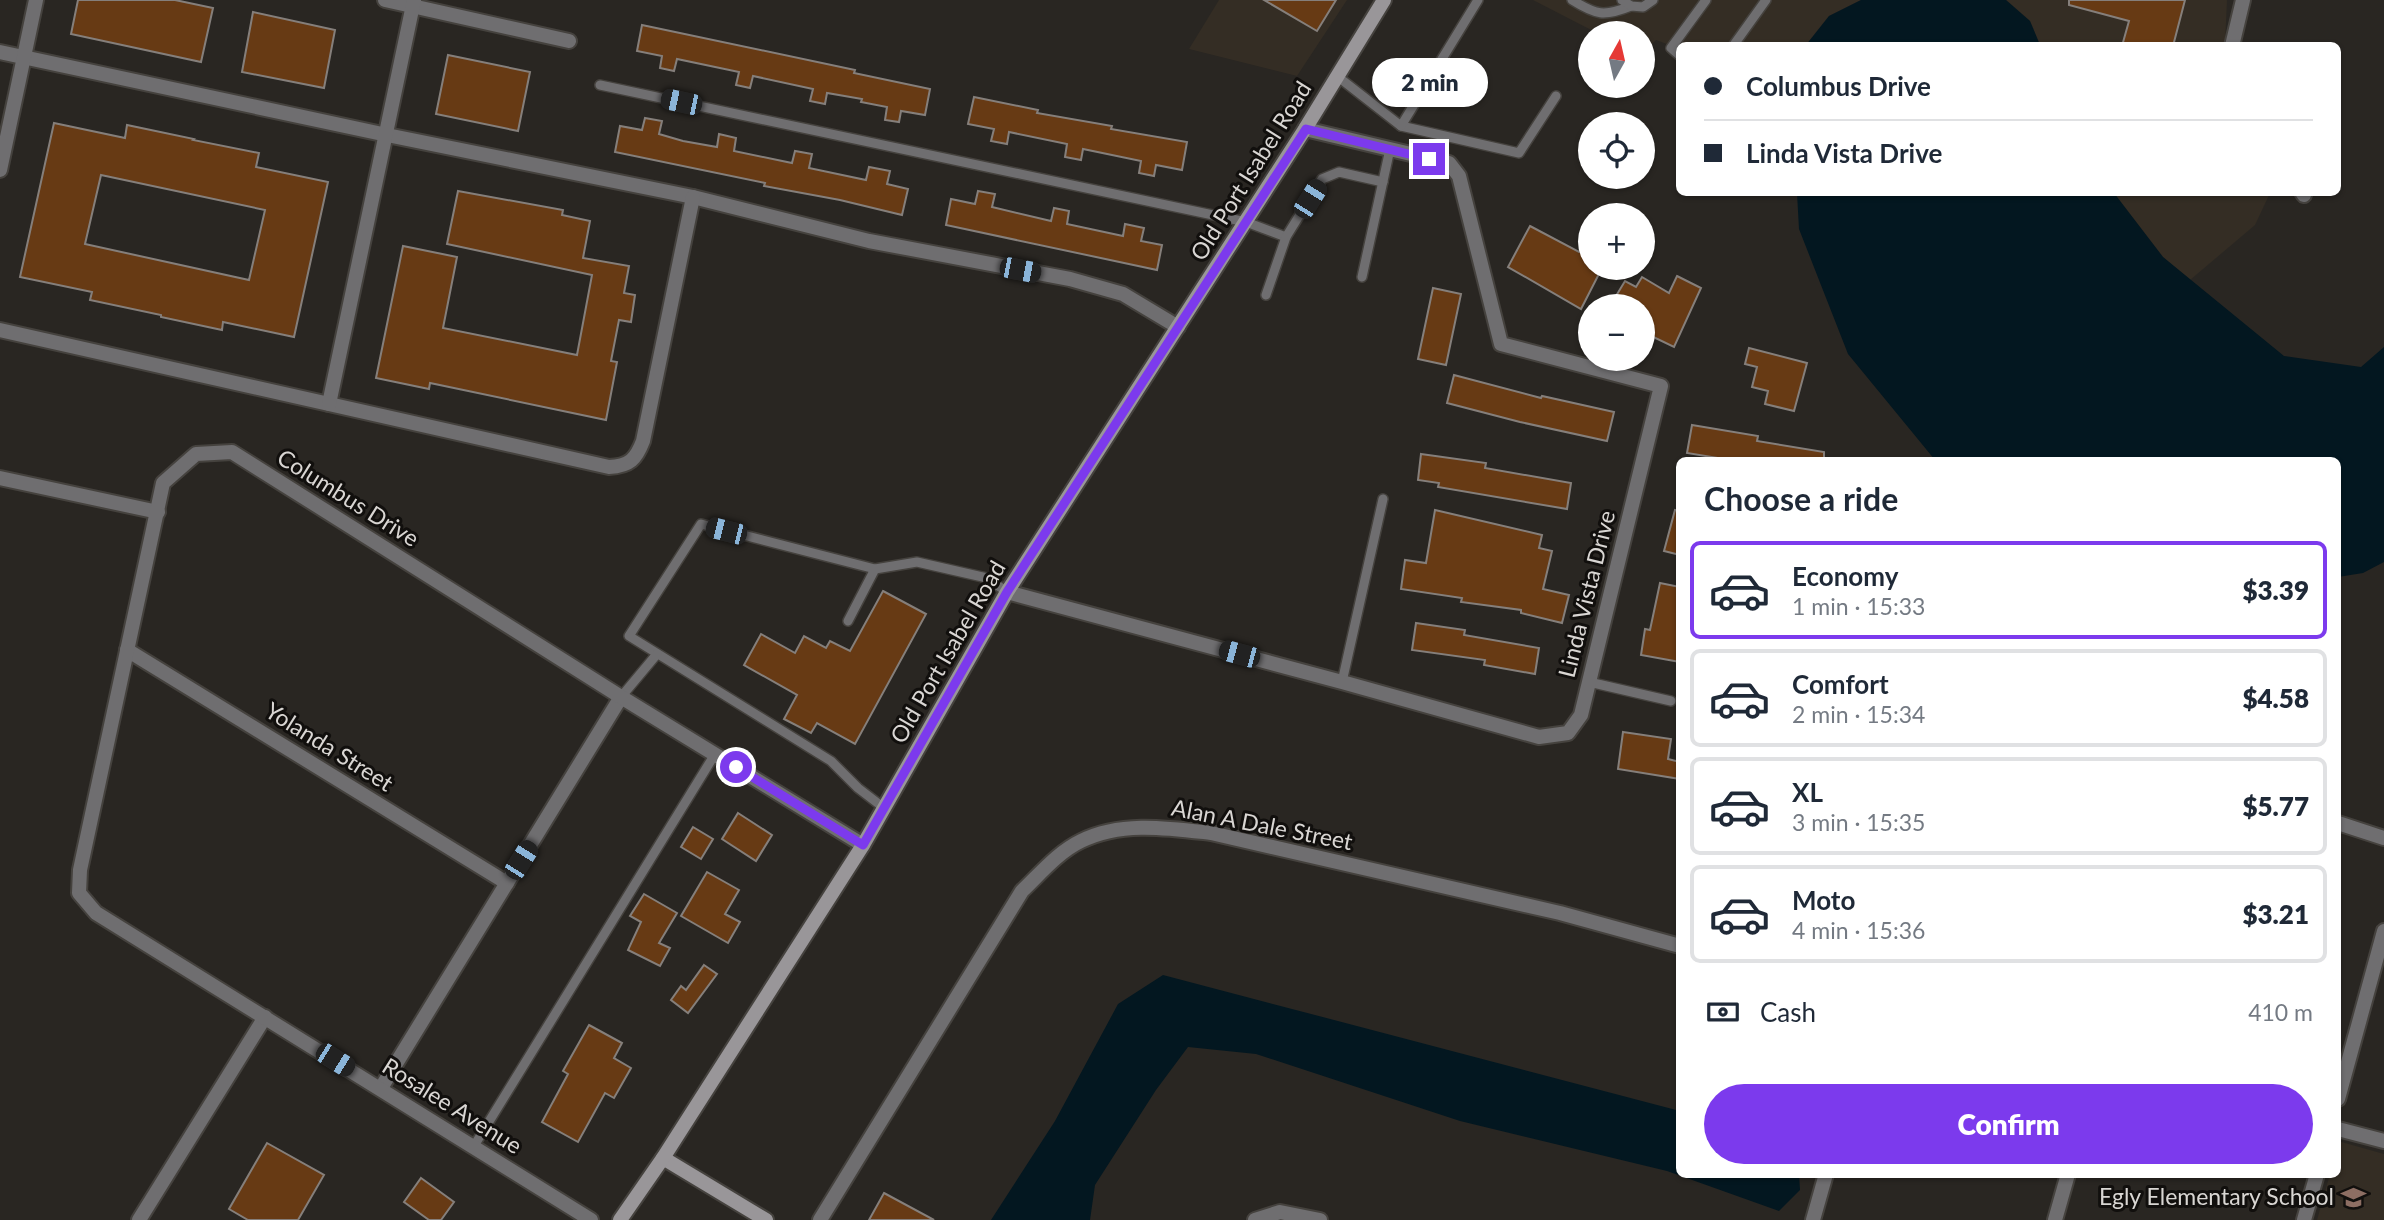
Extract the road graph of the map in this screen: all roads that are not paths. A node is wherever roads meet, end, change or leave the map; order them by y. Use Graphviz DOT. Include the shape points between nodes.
graph roads {
  1 [pos="36,0"];
  2 [pos="385,0"];
  3 [pos="1384,0"];
  4 [pos="1478,0"];
  5 [pos="1572,0"];
  6 [pos="1653,0"];
  7 [pos="1706,0"];
  8 [pos="1766,0"];
  9 [pos="2243,0"];
  10 [pos="413,3"];
  11 [pos="1627,3"];
  12 [pos="569,41"];
  13 [pos="1736,42"];
  14 [pos="2233,42"];
  15 [pos="0,52"];
  16 [pos="1676,52"];
  17 [pos="24,58"];
  18 [pos="1338,76"];
  19 [pos="600,85"];
  20 [pos="1556,96"];
  21 [pos="1401,126"];
  22 [pos="1306,129"];
  23 [pos="387,135"];
  24 [pos="1390,149"];
  25 [pos="0,170"];
  26 [pos="1383,182"];
  27 [pos="693,197"];
  28 [pos="1246,222"];
  29 [pos="1286,237"];
  30 [pos="1362,276"];
  31 [pos="1266,295"];
  32 [pos="1178,327"];
  33 [pos="0,330"];
  34 [pos="329,404"];
  35 [pos="0,478"];
  36 [pos="1383,499"];
  37 [pos="158,512"];
  38 [pos="875,569"];
  39 [pos="1007,592"];
  40 [pos="848,621"];
  41 [pos="127,650"];
  42 [pos="657,654"];
  43 [pos="1342,682"];
  44 [pos="1589,682"];
  45 [pos="621,697"];
  46 [pos="1671,701"];
  47 [pos="715,754"];
  48 [pos="884,808"];
  49 [pos="2341,824"];
  50 [pos="2384,838"];
  51 [pos="863,845"];
  52 [pos="507,883"];
  53 [pos="79,893"];
  54 [pos="2384,931"];
  55 [pos="1676,945"];
  56 [pos="265,1017"];
  57 [pos="381,1088"];
  58 [pos="2341,1088"];
  59 [pos="2341,1130"];
  60 [pos="2384,1141"];
  61 [pos="474,1146"];
  62 [pos="663,1158"];
  63 [pos="1825,1178"];
  64 [pos="2067,1178"];
  65 [pos="2316,1178"];
  66 [pos="139,1220"];
  67 [pos="592,1220"];
  68 [pos="620,1220"];
  69 [pos="766,1220"];
  70 [pos="820,1220"];
  71 [pos="1255,1220"];
  72 [pos="1320,1220"];
  73 [pos="1813,1220"];
  74 [pos="2055,1220"];
  75 [pos="2304,1220"];
  1 -- 17 [label="street"];
  2 -- 10 [label="street"];
  3 -- 18 [label="street, Old Port Isabel Road"];
  4 -- 21 [label="lane"];
  5 -- 11 [label="lane" via="1595,14 1618,11"];
  6 -- 11 [label="lane" via="1643,8"];
  7 -- 16 [label="lane" via="1671,48"];
  8 -- 13 [label="lane"];
  9 -- 14 [label="street"];
  10 -- 12 [label="street"];
  10 -- 23 [label="street"];
  15 -- 17 [label="street"];
  17 -- 23 [label="street"];
  17 -- 25 [label="street"];
  18 -- 21 [label="lane"];
  18 -- 22 [label="street, Old Port Isabel Road"];
  19 -- 28 [label="lane"];
  20 -- 21 [label="lane" via="1519,153"];
  22 -- 24 [label="street, Linda Vista Drive"];
  22 -- 28 [label="street, Old Port Isabel Road"];
  23 -- 27 [label="street"];
  23 -- 34 [label="street"];
  24 -- 26 [label="lane"];
  24 -- 44 [label="street, Linda Vista Drive" via="1449,163 1459,176 1501,344 1661,386"];
  26 -- 29 [label="lane" via="1339,172 1322,180"];
  26 -- 30 [label="lane"];
  27 -- 32 [label="street" via="870,241 1070,279 1123,294"];
  27 -- 34 [label="street" via="643,441 631,463 609,467"];
  28 -- 29 [label="lane"];
  28 -- 32 [label="street, Old Port Isabel Road"];
  29 -- 31 [label="lane"];
  32 -- 39 [label="street, Old Port Isabel Road"];
  33 -- 34 [label="street"];
  35 -- 37 [label="street"];
  36 -- 43 [label="lane"];
  37 -- 41 [label="street, Columbus Drive"];
  37 -- 45 [label="street, Columbus Drive" via="163,483 196,454 232,452"];
  38 -- 39 [label="lane" via="916,562 987,578"];
  38 -- 40 [label="lane"];
  38 -- 42 [label="lane" via="701,524 629,636"];
  39 -- 43 [label="street, Linda Vista Drive"];
  39 -- 48 [label="street, Old Port Isabel Road"];
  41 -- 52 [label="street, Yolanda Street"];
  41 -- 53 [label="street, Columbus Drive"];
  42 -- 45 [label="lane"];
  42 -- 48 [label="lane" via="831,761"];
  43 -- 44 [label="street, Linda Vista Drive" via="1539,737 1568,733 1581,715"];
  44 -- 46 [label="lane"];
  45 -- 47 [label="street, Columbus Drive"];
  45 -- 52 [label="street"];
  47 -- 51 [label="street, Columbus Drive"];
  47 -- 61 [label="lane"];
  48 -- 51 [label="street, Old Port Isabel Road"];
  49 -- 50 [label="street"];
  51 -- 62 [label="street, Old Port Isabel Road"];
  52 -- 57 [label="street"];
  53 -- 56 [label="street, Rosalee Avenue" via="96,913"];
  54 -- 58 [label="street"];
  55 -- 70 [label="street, Alan A Dale Street" via="1560,913 1211,833 1163,827 1121,829 1080,841 1022,891"];
  56 -- 57 [label="street, Rosalee Avenue"];
  56 -- 66 [label="street"];
  57 -- 61 [label="street, Rosalee Avenue"];
  59 -- 60 [label="street"];
  61 -- 67 [label="street, Rosalee Avenue"];
  62 -- 68 [label="street, Old Port Isabel Road"];
  62 -- 69 [label="street"];
  63 -- 73 [label="street"];
  64 -- 74 [label="street"];
  65 -- 75 [label="street"];
  71 -- 72 [label="street" via="1280,1212"];
}
